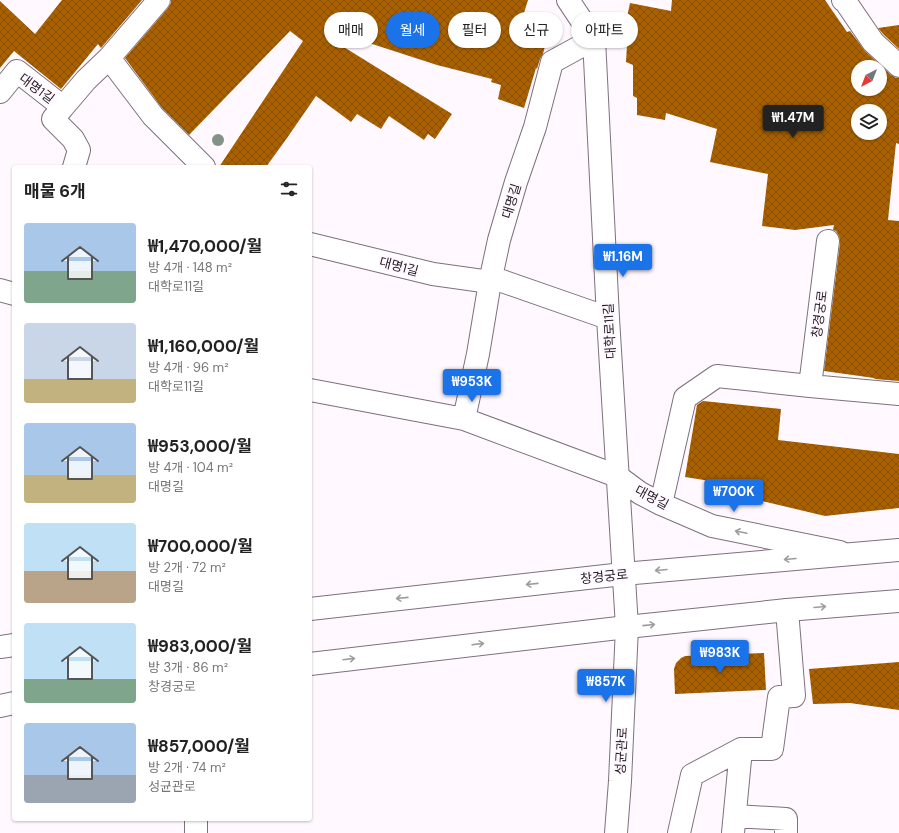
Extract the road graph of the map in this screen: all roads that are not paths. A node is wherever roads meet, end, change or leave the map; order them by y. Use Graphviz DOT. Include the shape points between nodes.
graph roads {
  1 [pos="159,0"];
  2 [pos="568,0"];
  3 [pos="843,0"];
  4 [pos="576,12"];
  5 [pos="578,48"];
  6 [pos="594,48"];
  7 [pos="109,58"];
  8 [pos="899,66"];
  9 [pos="0,92"];
  10 [pos="63,107"];
  11 [pos="75,165"];
  12 [pos="202,165"];
  13 [pos="828,241"];
  14 [pos="312,244"];
  15 [pos="490,282"];
  16 [pos="0,290"];
  17 [pos="12,293"];
  18 [pos="608,318"];
  19 [pos="810,386"];
  20 [pos="312,390"];
  21 [pos="899,394"];
  22 [pos="464,419"];
  23 [pos="617,476"];
  24 [pos="662,504"];
  25 [pos="899,550"];
  26 [pos="847,554"];
  27 [pos="623,574"];
  28 [pos="899,601"];
  29 [pos="312,609"];
  30 [pos="786,610"];
  31 [pos="627,627"];
  32 [pos="12,645"];
  33 [pos="0,647"];
  34 [pos="312,664"];
  35 [pos="12,704"];
  36 [pos="0,706"];
  37 [pos="742,749"];
  38 [pos="196,821"];
  39 [pos="734,824"];
  40 [pos="196,833"];
  41 [pos="616,833"];
  42 [pos="679,833"];
  43 [pos="786,833"];
  1 -- 7 [label="street, 대명1길"];
  2 -- 4 [label="street"];
  3 -- 8 [label="street" via="873,42"];
  5 -- 15 [label="street, 대명길" via="552,62 499,240"];
  6 -- 18 [label="street, 대학로11길"];
  7 -- 10 [label="street, 대명1길"];
  7 -- 12 [label="street" via="153,116"];
  9 -- 10 [label="street, 대명1길" via="17,71"];
  10 -- 11 [label="street" via="53,119 79,150"];
  13 -- 19 [label="street, 창경궁로"];
  14 -- 15 [label="street, 대명1길" via="433,274"];
  15 -- 18 [label="street, 대명1길" via="502,281"];
  15 -- 22 [label="street, 대명길"];
  16 -- 17 [label="street"];
  18 -- 23 [label="street, 대학로11길"];
  19 -- 21 [label="street"];
  19 -- 24 [label="street" via="717,376 686,398"];
  20 -- 22 [label="street, 대명길"];
  22 -- 23 [label="street, 대명길"];
  23 -- 24 [label="street, 대명길" via="640,493"];
  23 -- 27 [label="street, 대학로11길"];
  26 -- 24 [label="street, 대명길, one-way" via="712,526"];
  25 -- 26 [label="street, 창경궁로"];
  26 -- 27 [label="street, 창경궁로, one-way"];
  27 -- 29 [label="street, 창경궁로, one-way"];
  27 -- 31 [label="street, 성균관로"];
  30 -- 28 [label="street, one-way"];
  31 -- 30 [label="street, one-way"];
  30 -- 37 [label="street" via="794,696 779,697 772,749"];
  34 -- 31 [label="street, one-way"];
  31 -- 41 [label="street, 성균관로"];
  32 -- 33 [label="street"];
  35 -- 36 [label="street"];
  37 -- 39 [label="street"];
  37 -- 42 [label="street" via="692,775"];
  38 -- 40 [label="street"];
  39 -- 43 [label="street" via="786,819"];
}
